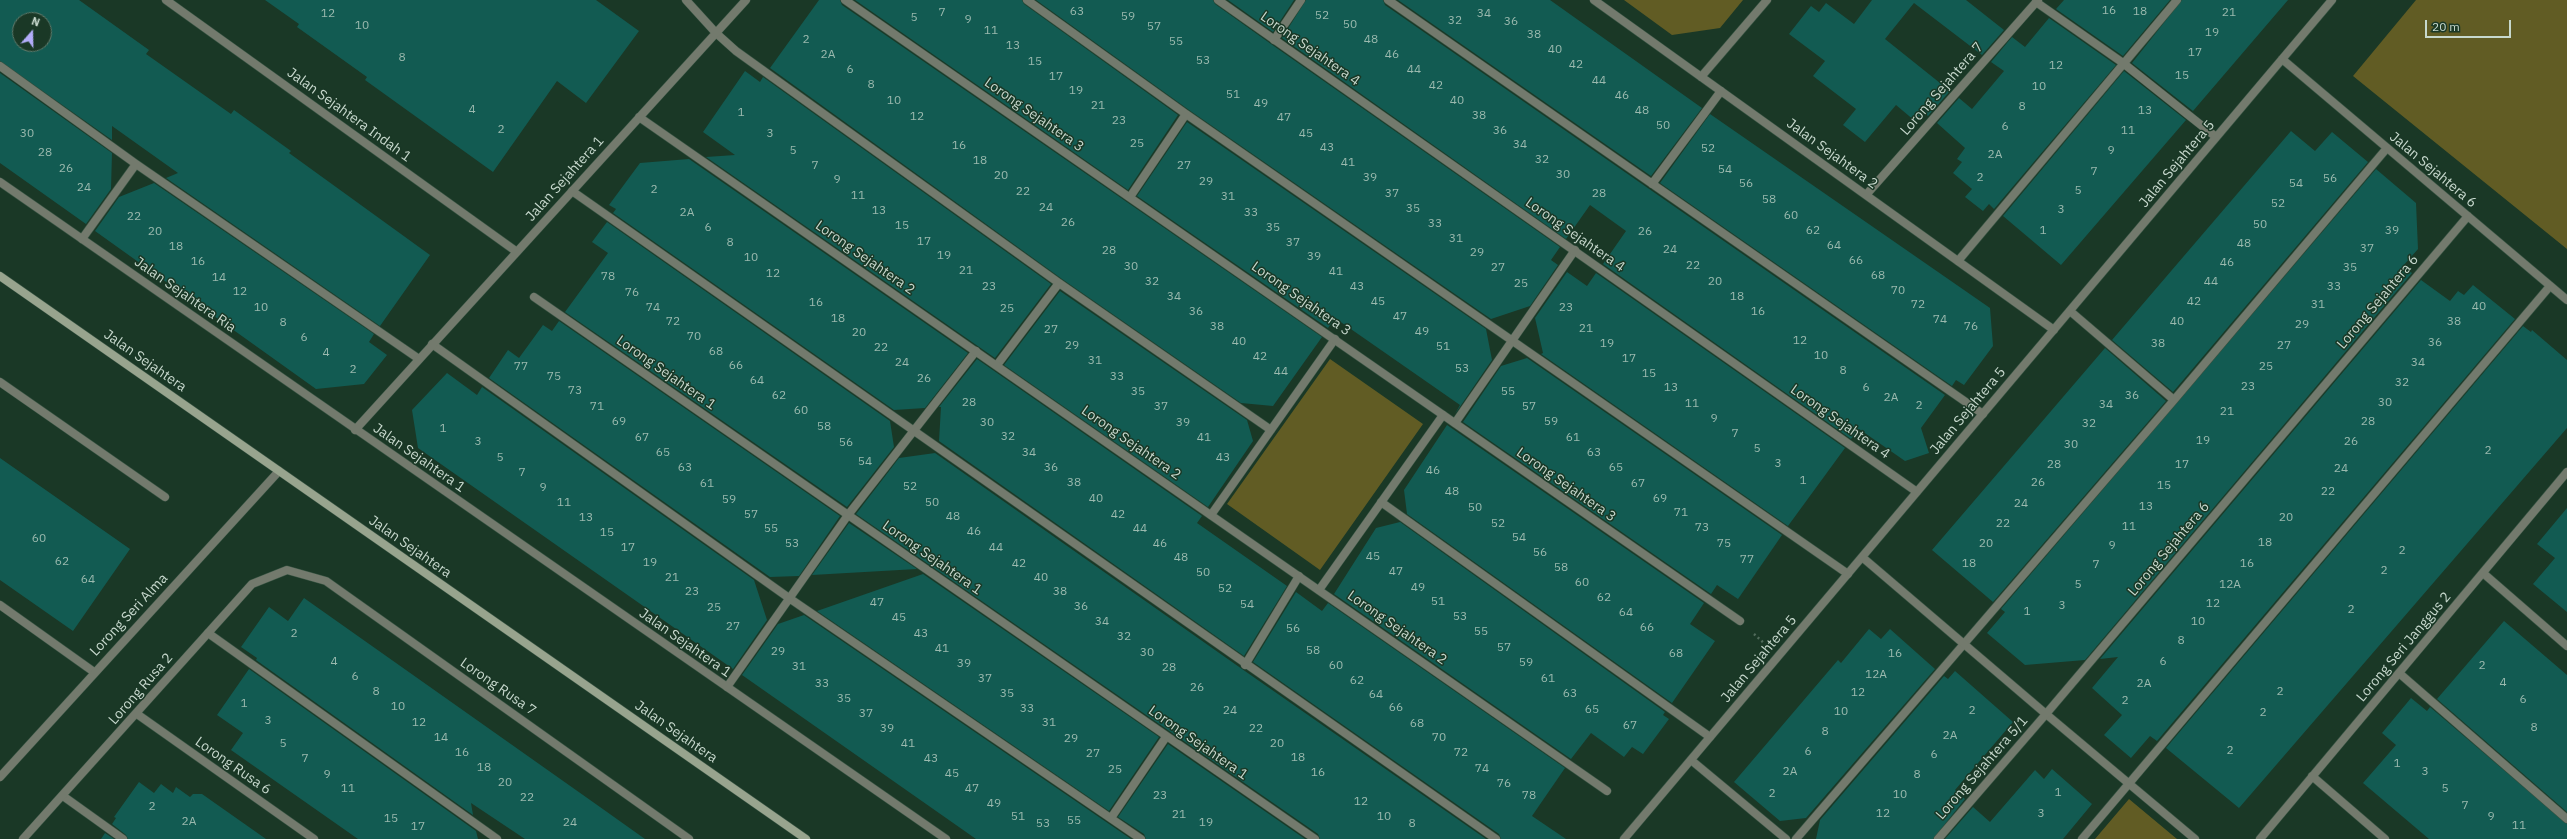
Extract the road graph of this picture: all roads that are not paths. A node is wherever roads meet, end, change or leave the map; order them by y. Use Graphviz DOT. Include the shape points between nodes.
graph roads {
  1 [pos="166,0"];
  2 [pos="686,0"];
  3 [pos="746,0"];
  4 [pos="845,0"];
  5 [pos="1027,0"];
  6 [pos="1218,0"];
  7 [pos="1301,0"];
  8 [pos="1388,0"];
  9 [pos="1594,0"];
  10 [pos="1767,0"];
  11 [pos="2177,0"];
  12 [pos="2332,0"];
  13 [pos="2037,1"];
  14 [pos="716,33"];
  15 [pos="1274,40"];
  16 [pos="2282,59"];
  17 [pos="2123,63"];
  18 [pos="0,66"];
  19 [pos="1701,77"];
  20 [pos="1721,91"];
  21 [pos="1186,114"];
  22 [pos="639,117"];
  23 [pos="2216,137"];
  24 [pos="2387,148"];
  25 [pos="136,164"];
  26 [pos="0,182"];
  27 [pos="1652,184"];
  28 [pos="572,191"];
  29 [pos="1866,195"];
  30 [pos="1130,197"];
  31 [pos="2468,216"];
  32 [pos="82,239"];
  33 [pos="1575,250"];
  34 [pos="517,252"];
  35 [pos="1958,261"];
  36 [pos="0,276"];
  37 [pos="1059,283"];
  38 [pos="2550,286"];
  39 [pos="534,297"];
  40 [pos="2567,300"];
  41 [pos="2070,311"];
  42 [pos="2054,330"];
  43 [pos="1335,339"];
  44 [pos="1512,341"];
  45 [pos="432,344"];
  46 [pos="976,351"];
  47 [pos="419,359"];
  48 [pos="997,365"];
  49 [pos="0,382"];
  50 [pos="2174,400"];
  51 [pos="1443,414"];
  52 [pos="1983,414"];
  53 [pos="1455,423"];
  54 [pos="355,430"];
  55 [pos="1271,430"];
  56 [pos="913,431"];
  57 [pos="278,471"];
  58 [pos="2567,473"];
  59 [pos="1917,492"];
  60 [pos="165,497"];
  61 [pos="1381,502"];
  62 [pos="848,515"];
  63 [pos="1211,515"];
  64 [pos="1862,557"];
  65 [pos="286,570"];
  66 [pos="2483,573"];
  67 [pos="1848,574"];
  68 [pos="1299,576"];
  69 [pos="1319,590"];
  70 [pos="789,598"];
  71 [pos="0,605"];
  72 [pos="1740,621"];
  73 [pos="208,633"];
  74 [pos="1964,644"];
  75 [pos="2567,646"];
  76 [pos="1245,665"];
  77 [pos="94,672"];
  78 [pos="2399,673"];
  79 [pos="727,687"];
  80 [pos="137,714"];
  81 [pos="2046,714"];
  82 [pos="1166,737"];
  83 [pos="1710,738"];
  84 [pos="1691,760"];
  85 [pos="2312,776"];
  86 [pos="0,777"];
  87 [pos="2129,784"];
  88 [pos="1607,791"];
  89 [pos="63,796"];
  90 [pos="1111,818"];
  91 [pos="2567,819"];
  92 [pos="23,839"];
  93 [pos="123,839"];
  94 [pos="314,839"];
  95 [pos="497,839"];
  96 [pos="689,839"];
  97 [pos="806,839"];
  98 [pos="946,839"];
  99 [pos="1141,839"];
  100 [pos="1315,839"];
  101 [pos="1496,839"];
  102 [pos="1624,839"];
  103 [pos="1786,839"];
  104 [pos="1796,839"];
  105 [pos="1938,839"];
  106 [pos="2082,839"];
  107 [pos="2194,839"];
  108 [pos="2260,839"];
  109 [pos="2385,839"];
  1 -- 34 [label="street, Jalan Sejahtera Indah 1"];
  2 -- 14 [label="street"];
  3 -- 14 [label="street, Jalan Sejahtera 1"];
  4 -- 30 [label="street, Lorong Sejahtera 3"];
  5 -- 21 [label="street"];
  6 -- 15 [label="street, Lorong Sejahtera 4"];
  7 -- 15 [label="street"];
  8 -- 27 [label="street"];
  9 -- 19 [label="street, Jalan Sejahtera 2"];
  10 -- 19 [label="street"];
  11 -- 17 [label="street"];
  12 -- 16 [label="street, Jalan Sejahtera 5"];
  13 -- 17 [label="street"];
  13 -- 29 [label="street, Lorong Sejahtera 7"];
  14 -- 22 [label="street, Jalan Sejahtera 1"];
  14 -- 37 [label="street" via="736,51"];
  15 -- 33 [label="street, Lorong Sejahtera 4"];
  16 -- 23 [label="street, Jalan Sejahtera 5"];
  16 -- 24 [label="street, Jalan Sejahtera 6"];
  17 -- 23 [label="street"];
  17 -- 35 [label="street"];
  18 -- 25 [label="street"];
  19 -- 20 [label="street, Jalan Sejahtera 2"];
  20 -- 27 [label="street"];
  20 -- 29 [label="street, Jalan Sejahtera 2"];
  21 -- 30 [label="street"];
  21 -- 44 [label="street"];
  22 -- 28 [label="street, Jalan Sejahtera 1"];
  22 -- 46 [label="street, Lorong Sejahtera 2"];
  23 -- 41 [label="street, Jalan Sejahtera 5"];
  24 -- 31 [label="street, Jalan Sejahtera 6"];
  24 -- 50 [label="street"];
  25 -- 32 [label="street"];
  25 -- 47 [label="street"];
  26 -- 32 [label="street, Jalan Sejahtera Ria"];
  27 -- 52 [label="street"];
  28 -- 34 [label="street, Jalan Sejahtera 1"];
  28 -- 56 [label="street"];
  29 -- 35 [label="street, Jalan Sejahtera 2"];
  30 -- 43 [label="street, Lorong Sejahtera 3"];
  31 -- 38 [label="street, Jalan Sejahtera 6"];
  31 -- 81 [label="street, Lorong Sejahtera 6"];
  32 -- 54 [label="street, Jalan Sejahtera Ria"];
  33 -- 44 [label="street"];
  33 -- 59 [label="street, Lorong Sejahtera 4"];
  34 -- 45 [label="street, Jalan Sejahtera 1"];
  35 -- 42 [label="street, Jalan Sejahtera 2"];
  36 -- 57 [label="main road, Jalan Sejahtera"];
  37 -- 48 [label="street"];
  37 -- 55 [label="street"];
  38 -- 40 [label="street, Jalan Sejahtera 6"];
  38 -- 87 [label="street"];
  39 -- 62 [label="street, Lorong Sejahtera 1"];
  41 -- 42 [label="street, Jalan Sejahtera 5"];
  41 -- 50 [label="street"];
  42 -- 52 [label="street, Jalan Sejahtera 5"];
  43 -- 51 [label="street, Lorong Sejahtera 3"];
  43 -- 55 [label="street"];
  44 -- 53 [label="street"];
  44 -- 67 [label="street"];
  45 -- 47 [label="street, Jalan Sejahtera 1"];
  45 -- 70 [label="street"];
  46 -- 48 [label="street, Lorong Sejahtera 2"];
  46 -- 56 [label="street"];
  47 -- 54 [label="street, Jalan Sejahtera 1"];
  48 -- 63 [label="street, Lorong Sejahtera 2"];
  49 -- 60 [label="street"];
  50 -- 74 [label="street"];
  51 -- 53 [label="street, Lorong Sejahtera 3"];
  51 -- 61 [label="street"];
  52 -- 59 [label="street, Jalan Sejahtera 5"];
  53 -- 72 [label="street, Lorong Sejahtera 3"];
  54 -- 79 [label="street, Jalan Sejahtera 1"];
  55 -- 63 [label="street"];
  56 -- 62 [label="street"];
  56 -- 76 [label="street"];
  57 -- 77 [label="street, Lorong Seri Alma"];
  57 -- 97 [label="main road, Jalan Sejahtera"];
  58 -- 66 [label="street, Lorong Seri Janggus 2"];
  59 -- 64 [label="street, Jalan Sejahtera 5"];
  61 -- 69 [label="street"];
  61 -- 83 [label="street"];
  62 -- 70 [label="street"];
  62 -- 82 [label="street, Lorong Sejahtera 1"];
  63 -- 68 [label="street, Lorong Sejahtera 2"];
  64 -- 67 [label="street, Jalan Sejahtera 5"];
  64 -- 74 [label="street"];
  65 -- 73 [label="street, Lorong Rusa 2" via="252,584"];
  65 -- 96 [label="street, Lorong Rusa 7" via="326,581"];
  66 -- 75 [label="street"];
  66 -- 78 [label="street, Lorong Seri Janggus 2"];
  67 -- 83 [label="street, Jalan Sejahtera 5"];
  68 -- 69 [label="street, Lorong Sejahtera 2"];
  68 -- 76 [label="street"];
  69 -- 88 [label="street, Lorong Sejahtera 2"];
  70 -- 79 [label="street"];
  70 -- 90 [label="street"];
  71 -- 77 [label="street"];
  73 -- 80 [label="street, Lorong Rusa 2"];
  73 -- 95 [label="street"];
  74 -- 81 [label="street"];
  74 -- 104 [label="street"];
  76 -- 101 [label="street"];
  77 -- 86 [label="street, Lorong Seri Alma"];
  78 -- 85 [label="street, Lorong Seri Janggus 2"];
  78 -- 91 [label="street"];
  79 -- 98 [label="street, Jalan Sejahtera 1"];
  80 -- 89 [label="street, Lorong Rusa 2"];
  80 -- 94 [label="street, Lorong Rusa 6"];
  81 -- 87 [label="street"];
  81 -- 105 [label="street, Lorong Sejahtera 5/1"];
  82 -- 90 [label="street"];
  82 -- 100 [label="street, Lorong Sejahtera 1"];
  83 -- 84 [label="street, Jalan Sejahtera 5"];
  84 -- 102 [label="street, Jalan Sejahtera 5"];
  84 -- 103 [label="street"];
  85 -- 108 [label="street, Lorong Seri Janggus 2"];
  85 -- 109 [label="street"];
  87 -- 106 [label="street"];
  87 -- 107 [label="street"];
  89 -- 92 [label="street, Lorong Rusa 2"];
  89 -- 93 [label="street"];
  90 -- 99 [label="street"];
}
